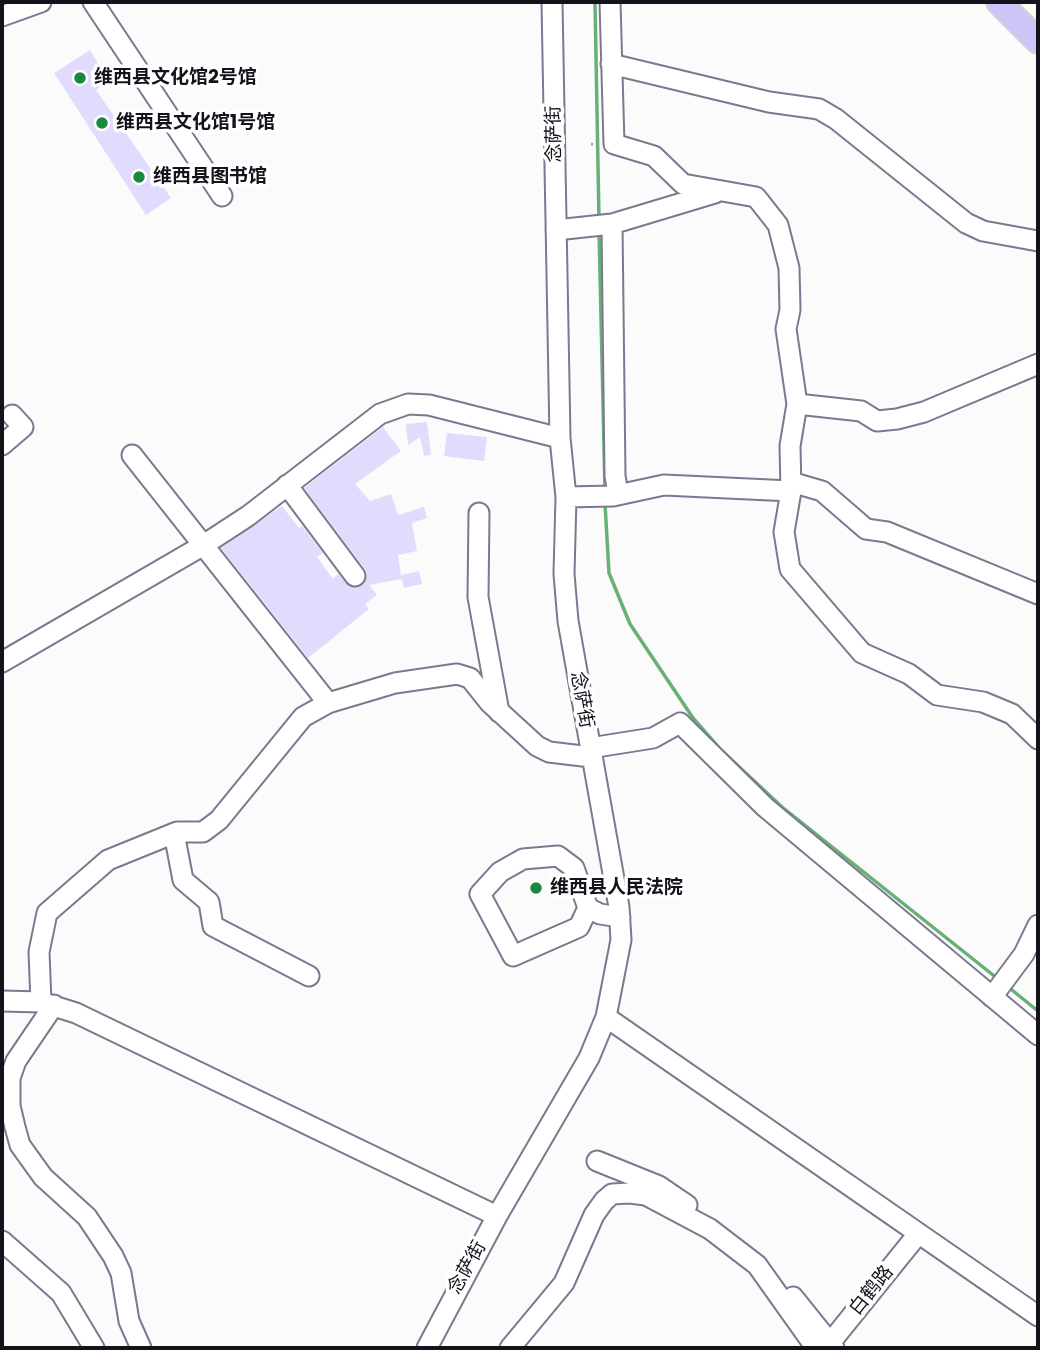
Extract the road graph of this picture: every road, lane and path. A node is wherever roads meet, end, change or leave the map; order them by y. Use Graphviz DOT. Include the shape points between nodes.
graph roads {
  1 [pos="41,2"];
  2 [pos="93,2"];
  3 [pos="552,2"];
  4 [pos="610,2"];
  5 [pos="999,2"];
  6 [pos="2,16"];
  7 [pos="1038,41"];
  8 [pos="611,64"];
  9 [pos="723,191"];
  10 [pos="222,196"];
  11 [pos="609,225"];
  12 [pos="556,230"];
  13 [pos="1038,241"];
  14 [pos="1038,364"];
  15 [pos="797,404"];
  16 [pos="12,415"];
  17 [pos="560,438"];
  18 [pos="2,445"];
  19 [pos="132,456"];
  20 [pos="287,485"];
  21 [pos="791,486"];
  22 [pos="609,495"];
  23 [pos="566,497"];
  24 [pos="479,513"];
  25 [pos="202,546"];
  26 [pos="355,576"];
  27 [pos="1038,594"];
  28 [pos="2,662"];
  29 [pos="328,703"];
  30 [pos="499,713"];
  31 [pos="1038,739"];
  32 [pos="590,753"];
  33 [pos="174,833"];
  34 [pos="588,908"];
  35 [pos="620,917"];
  36 [pos="1038,925"];
  37 [pos="309,976"];
  38 [pos="992,997"];
  39 [pos="2,1001"];
  40 [pos="47,1004"];
  41 [pos="606,1017"];
  42 [pos="1038,1035"];
  43 [pos="597,1161"];
  44 [pos="497,1216"];
  45 [pos="918,1234"];
  46 [pos="2,1241"];
  47 [pos="1038,1317"];
  48 [pos="827,1346"];
  49 [pos="94,1348"];
  50 [pos="141,1348"];
  51 [pos="427,1348"];
  52 [pos="510,1348"];
  1 -- 6 [label="street"];
  2 -- 10 [label="street"];
  3 -- 12 [label="street, 念萨街"];
  4 -- 8 [label="street"];
  5 -- 7 [label="main road"];
  8 -- 9 [label="street" via="614,144 654,156 683,184"];
  8 -- 13 [label="street" via="769,102 819,109 966,223"];
  9 -- 11 [label="street"];
  9 -- 15 [label="street" via="757,197 778,225 789,268 786,329"];
  11 -- 12 [label="street"];
  11 -- 22 [label="street" via="615,476"];
  12 -- 17 [label="street, 念萨街"];
  14 -- 15 [label="street" via="897,419 877,421 861,411"];
  15 -- 21 [label="street" via="790,446"];
  16 -- 18 [label="street" via="23,427"];
  17 -- 20 [label="street" via="429,405 408,404 380,414"];
  17 -- 23 [label="street, 念萨街"];
  19 -- 25 [label="street"];
  20 -- 25 [label="street"];
  20 -- 26 [label="street"];
  21 -- 22 [label="street" via="664,485"];
  21 -- 27 [label="street" via="822,491 866,528 887,532"];
  21 -- 31 [label="street" via="784,532 790,569 862,653 909,674 937,695 983,702 1012,714"];
  22 -- 23 [label="street"];
  23 -- 32 [label="street, 念萨街" via="568,621"];
  24 -- 30 [label="street" via="478,597"];
  25 -- 28 [label="street"];
  25 -- 29 [label="street"];
  29 -- 30 [label="street" via="395,683 457,674 470,678"];
  29 -- 33 [label="street" via="303,717 219,820 203,832"];
  30 -- 32 [label="street" via="549,752"];
  32 -- 35 [label="street, 念萨街"];
  32 -- 38 [label="street" via="653,738 680,723 765,807"];
  33 -- 37 [label="street" via="183,880 209,902 213,926"];
  33 -- 40 [label="street" via="108,860 47,914 39,952"];
  34 -- 34 [label="street" via="579,927 513,956 480,894 500,872 523,859 558,856 574,868"];
  34 -- 35 [label="street"];
  35 -- 41 [label="street, 念萨街" via="621,940"];
  36 -- 38 [label="street"];
  38 -- 42 [label="street"];
  39 -- 40 [label="street"];
  40 -- 44 [label="street" via="242,1091"];
  40 -- 50 [label="street" via="10,1077 15,1127 20,1145 43,1177 87,1217 113,1256 121,1273 129,1321"];
  41 -- 44 [label="street, 念萨街" via="589,1058"];
  41 -- 45 [label="street"];
  43 -- 48 [label="street" via="659,1186 753,1248"];
  44 -- 51 [label="street, 念萨街"];
  45 -- 47 [label="street"];
  45 -- 48 [label="street, 白鹤路"];
  46 -- 49 [label="street" via="61,1293"];
  48 -- 52 [label="street" via="757,1265 709,1229 646,1195 629,1193 612,1194 604,1200 564,1283"];
}
